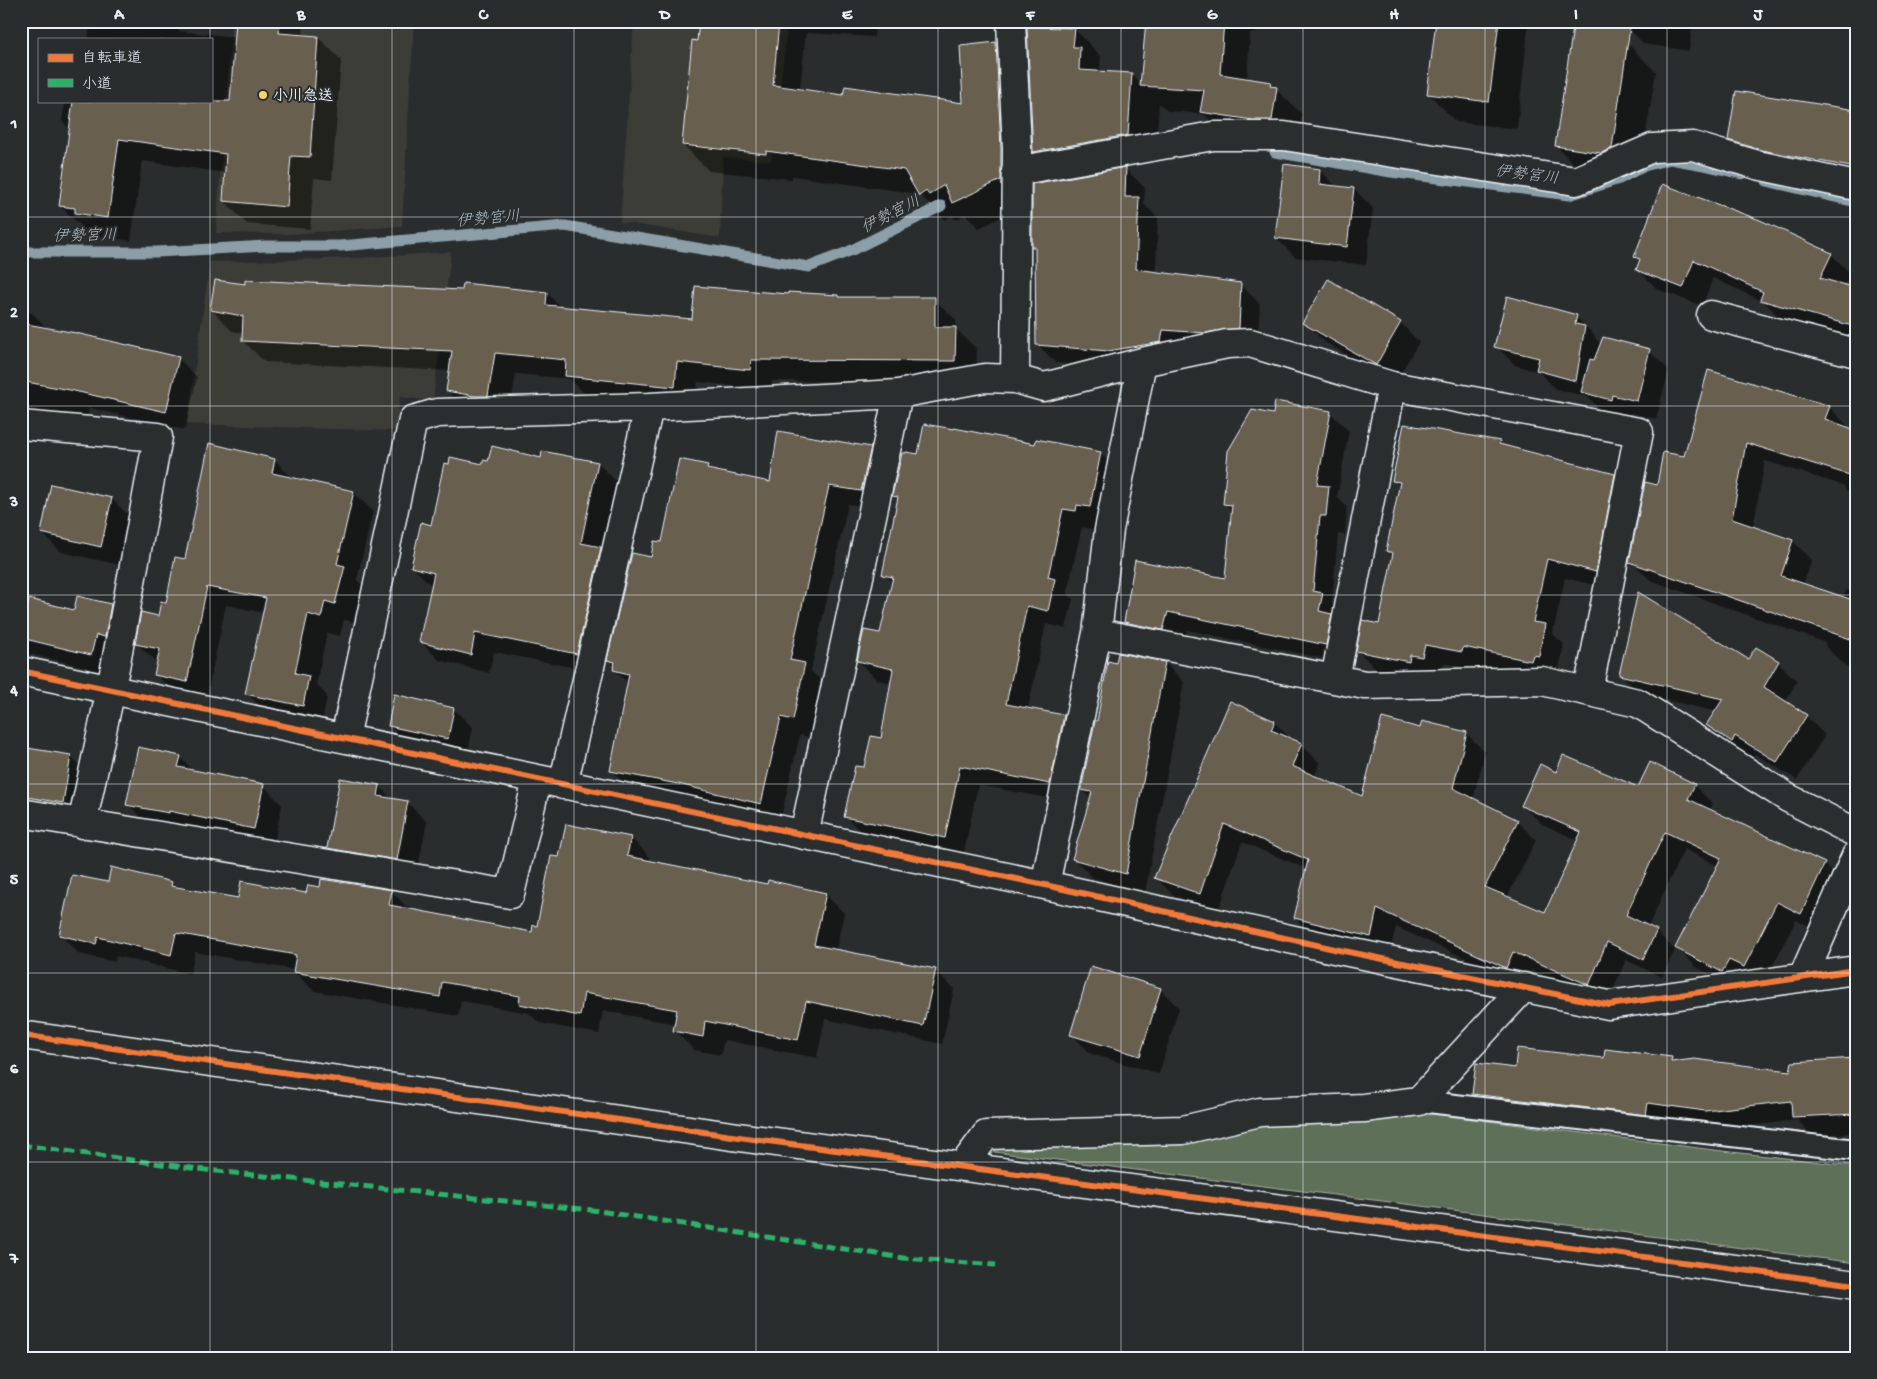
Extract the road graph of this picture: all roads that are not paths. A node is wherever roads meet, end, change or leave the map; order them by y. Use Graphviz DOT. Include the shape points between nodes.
graph roads {
  1 [pos="1011,21"];
  2 [pos="1016,172"];
  3 [pos="1856,186"];
  4 [pos="1711,315"];
  5 [pos="1856,353"];
  6 [pos="1142,362"];
  7 [pos="1015,379"];
  8 [pos="1392,386"];
  9 [pos="898,394"];
  10 [pos="649,407"];
  11 [pos="21,425"];
  12 [pos="1097,633"];
  13 [pos="21,671"];
  14 [pos="1335,678"];
  15 [pos="111,689"];
  16 [pos="1588,691"];
  17 [pos="345,738"];
  18 [pos="537,780"];
  19 [pos="563,785"];
  20 [pos="21,813"];
  21 [pos="82,824"];
  22 [pos="1856,833"];
  23 [pos="804,835"];
  24 [pos="1856,856"];
  25 [pos="1045,884"];
  26 [pos="1856,970"];
  27 [pos="1803,977"];
  28 [pos="1524,986"];
  29 [pos="21,1035"];
  30 [pos="1419,1102"];
  31 [pos="1856,1150"];
  32 [pos="963,1166"];
  33 [pos="1856,1285"];
  1 -- 2 [label="street"];
  2 -- 3 [label="street" via="1213,136 1284,136 1576,180 1652,148 1693,146 1756,165"];
  2 -- 7 [label="street"];
  4 -- 5 [label="street"];
  6 -- 7 [label="street" via="1044,387"];
  6 -- 8 [label="street" via="1227,344 1250,343"];
  6 -- 12 [label="street" via="1109,530"];
  7 -- 9 [label="street" via="984,378"];
  8 -- 14 [label="street"];
  8 -- 16 [label="street" via="1639,432"];
  9 -- 10 [label="street"];
  9 -- 23 [label="street"];
  10 -- 17 [label="street" via="438,413 413,420"];
  10 -- 19 [label="street"];
  11 -- 15 [label="street" via="158,437"];
  12 -- 14 [label="street"];
  12 -- 25 [label="street"];
  13 -- 15 [label="street"];
  14 -- 16 [label="street" via="1365,685 1542,681"];
  15 -- 17 [label="street"];
  15 -- 21 [label="street"];
  16 -- 22 [label="street" via="1638,703 1788,798"];
  17 -- 18 [label="street"];
  18 -- 19 [label="street"];
  18 -- 21 [label="street" via="510,894"];
  19 -- 23 [label="street"];
  20 -- 21 [label="street"];
  23 -- 25 [label="street"];
  24 -- 27 [label="street"];
  25 -- 28 [label="street" via="1338,950"];
  26 -- 27 [label="street"];
  27 -- 28 [label="street" via="1609,1005"];
  28 -- 30 [label="street"];
  29 -- 32 [label="street"];
  30 -- 31 [label="lane"];
  30 -- 32 [label="street" via="1364,1108 1260,1112 1183,1130 986,1135"];
  32 -- 33 [label="street"];
}
